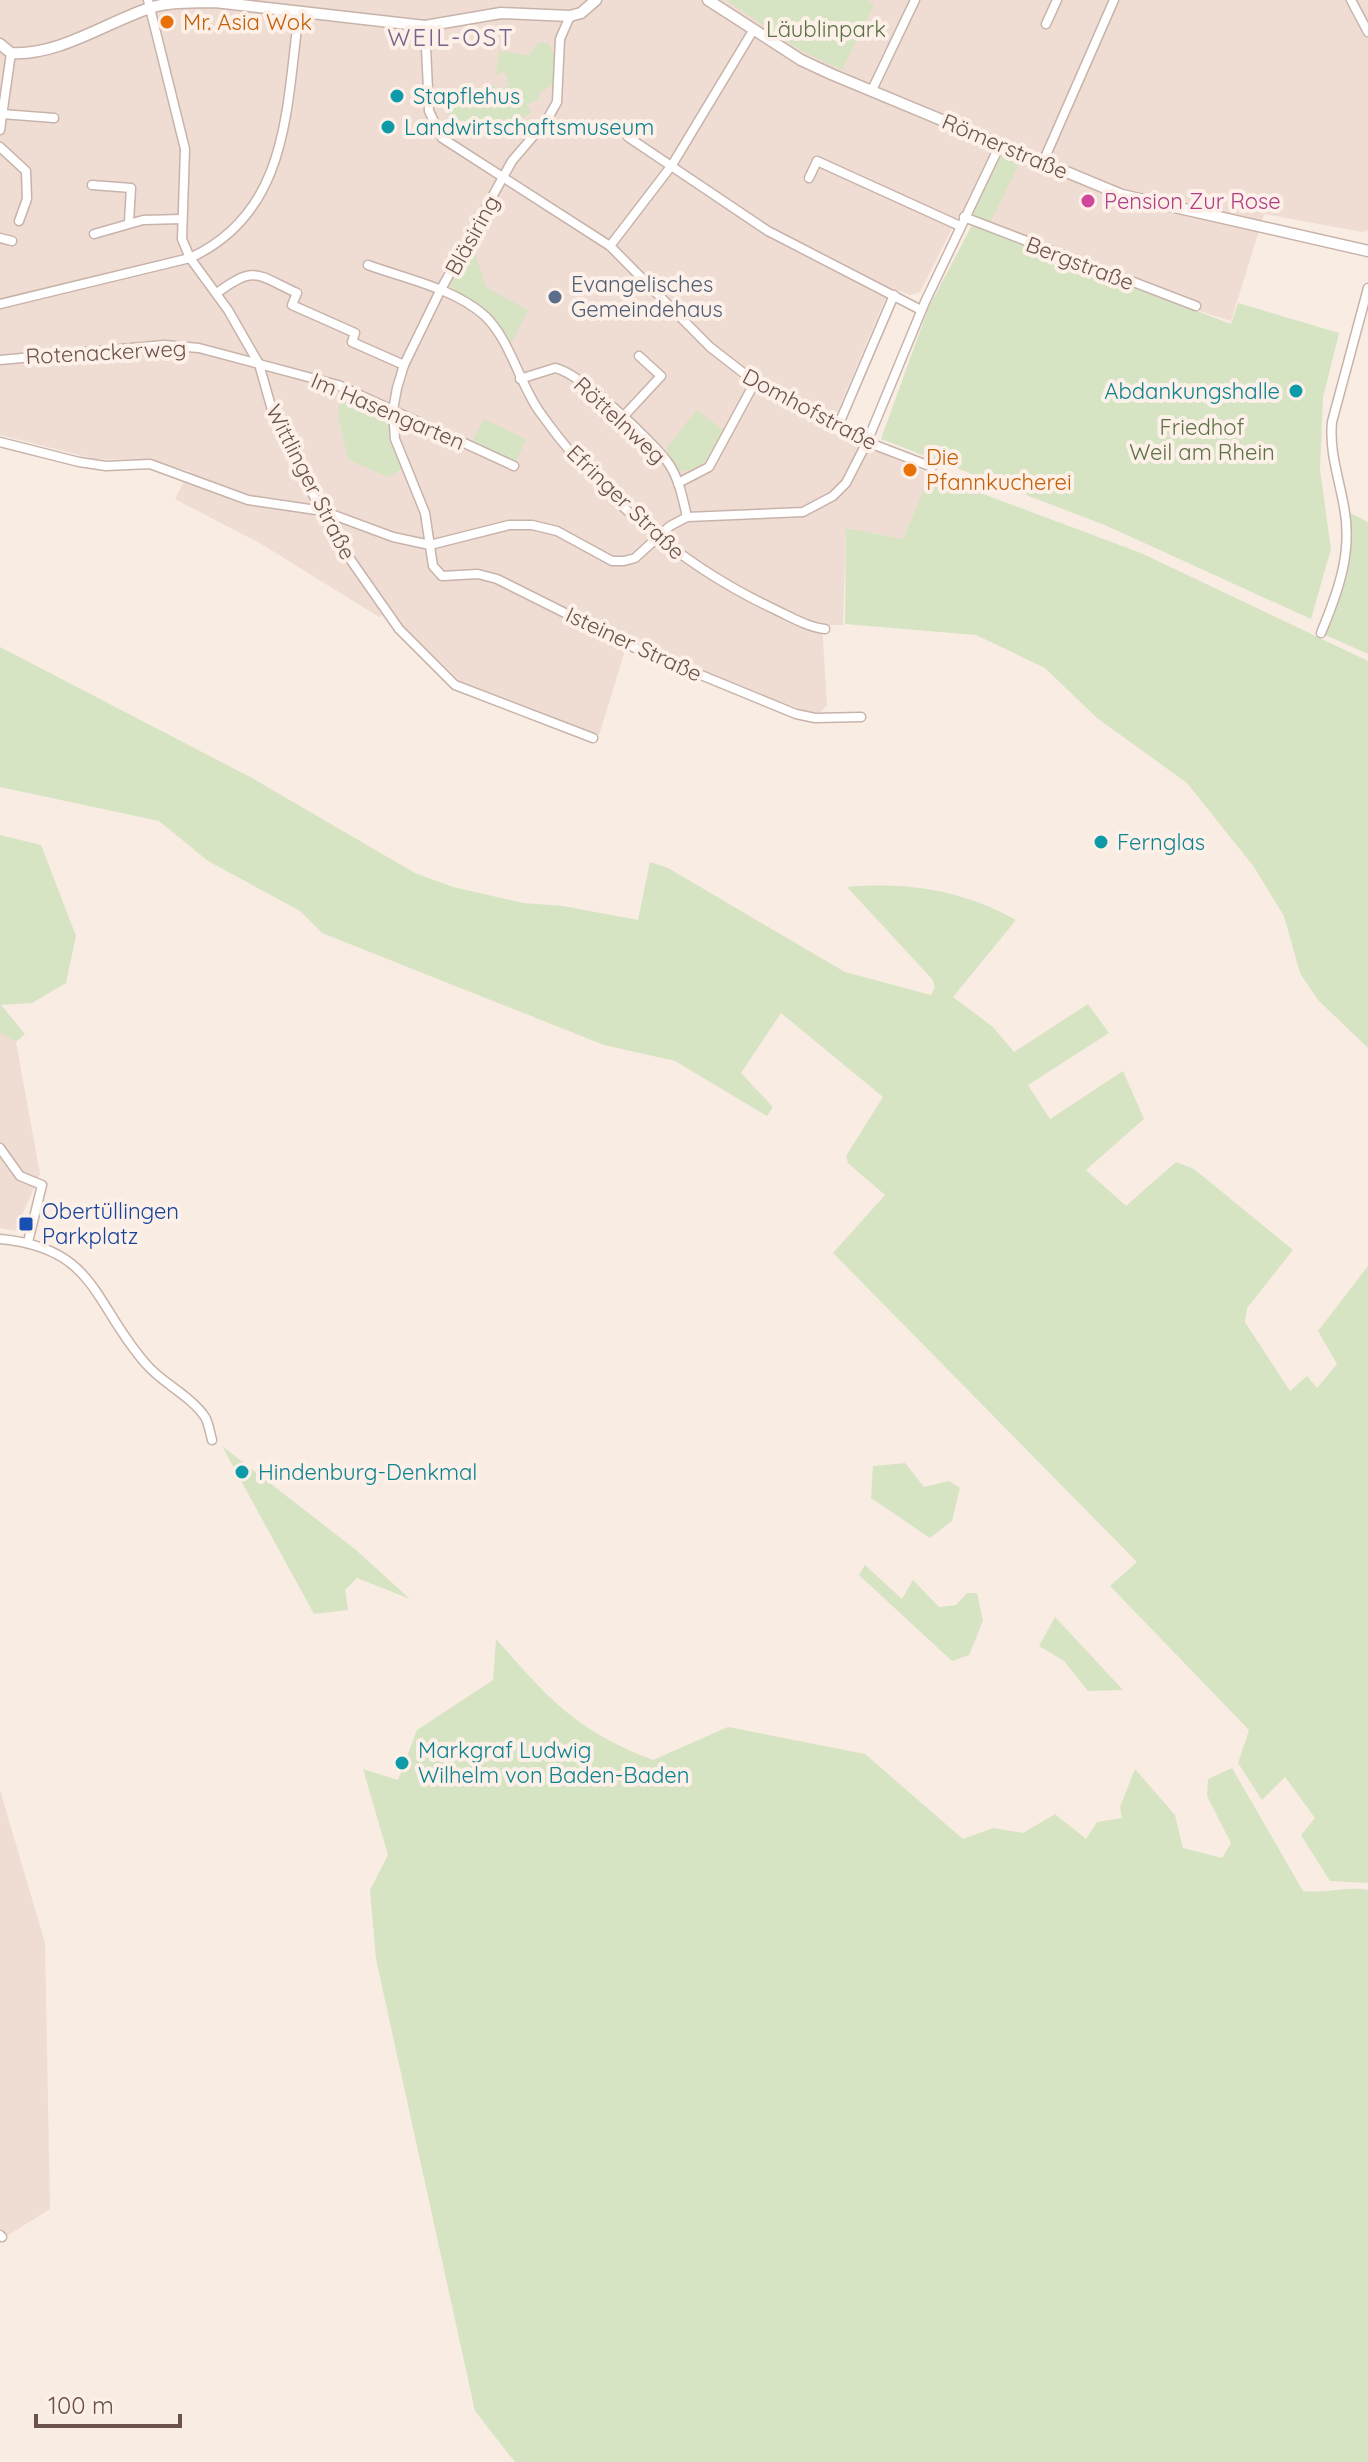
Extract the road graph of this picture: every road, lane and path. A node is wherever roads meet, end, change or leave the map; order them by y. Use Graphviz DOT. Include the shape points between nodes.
graph roads {
  1 [pos="596,0"];
  2 [pos="708,0"];
  3 [pos="915,0"];
  4 [pos="1057,0"];
  5 [pos="1114,0"];
  6 [pos="1351,0"];
  7 [pos="149,4"];
  8 [pos="273,4"];
  9 [pos="299,12"];
  10 [pos="570,16"];
  11 [pos="1046,24"];
  12 [pos="425,26"];
  13 [pos="754,29"];
  14 [pos="1368,32"];
  15 [pos="0,44"];
  16 [pos="11,53"];
  17 [pos="872,90"];
  18 [pos="2,114"];
  19 [pos="54,118"];
  20 [pos="0,130"];
  21 [pos="628,137"];
  22 [pos="1000,145"];
  23 [pos="0,147"];
  24 [pos="1043,162"];
  25 [pos="672,165"];
  26 [pos="809,178"];
  27 [pos="504,179"];
  28 [pos="515,182"];
  29 [pos="92,185"];
  30 [pos="182,219"];
  31 [pos="19,221"];
  32 [pos="129,222"];
  33 [pos="962,222"];
  34 [pos="94,234"];
  35 [pos="0,238"];
  36 [pos="12,241"];
  37 [pos="610,246"];
  38 [pos="1368,251"];
  39 [pos="190,258"];
  40 [pos="368,265"];
  41 [pos="1368,288"];
  42 [pos="440,291"];
  43 [pos="217,293"];
  44 [pos="894,295"];
  45 [pos="0,304"];
  46 [pos="1196,306"];
  47 [pos="921,310"];
  48 [pos="639,356"];
  49 [pos="0,360"];
  50 [pos="259,364"];
  51 [pos="404,365"];
  52 [pos="520,379"];
  53 [pos="755,382"];
  54 [pos="393,410"];
  55 [pos="622,418"];
  56 [pos="838,426"];
  57 [pos="0,442"];
  58 [pos="867,442"];
  59 [pos="514,466"];
  60 [pos="932,467"];
  61 [pos="678,483"];
  62 [pos="323,511"];
  63 [pos="687,517"];
  64 [pos="659,535"];
  65 [pos="430,545"];
  66 [pos="825,629"];
  67 [pos="1321,633"];
  68 [pos="861,717"];
  69 [pos="593,738"];
  70 [pos="0,1148"];
  71 [pos="0,1239"];
  72 [pos="28,1242"];
  73 [pos="212,1440"];
  1 -- 10 [label="street"];
  2 -- 13 [label="street, Römerstraße"];
  3 -- 17 [label="street"];
  4 -- 11 [label="street"];
  5 -- 24 [label="street"];
  6 -- 14 [label="street"];
  7 -- 8 [label="street"];
  7 -- 16 [label="street" via="52,46"];
  7 -- 30 [label="street" via="185,149"];
  8 -- 9 [label="street"];
  9 -- 12 [label="street"];
  9 -- 39 [label="street" via="271,179 240,224"];
  10 -- 12 [label="street" via="501,13"];
  10 -- 27 [label="street, Bläsiring" via="560,39 557,102 518,150"];
  12 -- 27 [label="street, Bläsiring" via="432,122 442,138"];
  13 -- 17 [label="street, Römerstraße" via="801,60"];
  13 -- 25 [label="street"];
  15 -- 16 [label="street"];
  16 -- 18 [label="street"];
  17 -- 22 [label="street, Römerstraße"];
  18 -- 19 [label="street"];
  18 -- 20 [label="street"];
  21 -- 25 [label="street"];
  22 -- 24 [label="street, Römerstraße"];
  22 -- 33 [label="street"];
  23 -- 31 [label="street" via="26,171 27,199"];
  24 -- 38 [label="street, Römerstraße" via="1122,195"];
  25 -- 37 [label="street"];
  25 -- 44 [label="street" via="768,231"];
  26 -- 33 [label="street, Bergstraße" via="817,161"];
  27 -- 28 [label="street, Bläsiring"];
  27 -- 42 [label="street, Bläsiring"];
  28 -- 37 [label="street, Domhofstraße"];
  29 -- 32 [label="street" via="131,188"];
  30 -- 32 [label="street"];
  30 -- 39 [label="street" via="182,239"];
  32 -- 34 [label="street"];
  33 -- 46 [label="street, Bergstraße"];
  33 -- 47 [label="street"];
  35 -- 36 [label="street"];
  37 -- 53 [label="street, Domhofstraße" via="702,338"];
  39 -- 43 [label="street, Wittlinger Straße"];
  39 -- 45 [label="street"];
  40 -- 42 [label="street, Efringer Straße"];
  41 -- 67 [label="street" via="1332,422 1330,441 1345,510 1347,549"];
  42 -- 51 [label="street, Bläsiring"];
  42 -- 52 [label="street, Efringer Straße" via="490,321"];
  43 -- 50 [label="street, Wittlinger Straße"];
  43 -- 51 [label="street" via="243,274 256,275 297,293 292,305 355,333 352,342"];
  44 -- 47 [label="street"];
  44 -- 56 [label="street"];
  47 -- 58 [label="street"];
  48 -- 55 [label="street" via="661,376"];
  49 -- 50 [label="street, Rotenackerweg" via="164,345"];
  50 -- 54 [label="street, Im Hasengarten" via="338,385"];
  50 -- 62 [label="street, Wittlinger Straße" via="274,417"];
  51 -- 54 [label="street, Bläsiring"];
  52 -- 55 [label="street, Röttelnweg" via="548,369 567,370"];
  52 -- 64 [label="street, Efringer Straße" via="572,453"];
  53 -- 56 [label="street, Domhofstraße"];
  53 -- 61 [label="street" via="709,467"];
  54 -- 59 [label="street, Im Hasengarten"];
  54 -- 65 [label="street" via="395,439 422,502"];
  55 -- 61 [label="street, Röttelnweg" via="659,452"];
  56 -- 58 [label="street, Domhofstraße"];
  57 -- 62 [label="street" via="106,466 150,464 248,500"];
  58 -- 60 [label="street, Domhofstraße"];
  58 -- 63 [label="street" via="846,483 811,509 785,515"];
  61 -- 63 [label="street, Röttelnweg"];
  62 -- 65 [label="street"];
  62 -- 69 [label="street, Wittlinger Straße" via="375,598 455,685"];
  63 -- 64 [label="street"];
  64 -- 65 [label="street" via="635,558 624,561 612,561 557,531 532,525 509,525"];
  64 -- 66 [label="street, Efringer Straße" via="731,587"];
  65 -- 68 [label="street, Isteiner Straße" via="433,566 442,576 497,579 635,648 806,717"];
  70 -- 72 [label="street" via="20,1176 42,1185"];
  71 -- 72 [label="street"];
  72 -- 73 [label="street" via="86,1275 142,1359 203,1414"];
}
